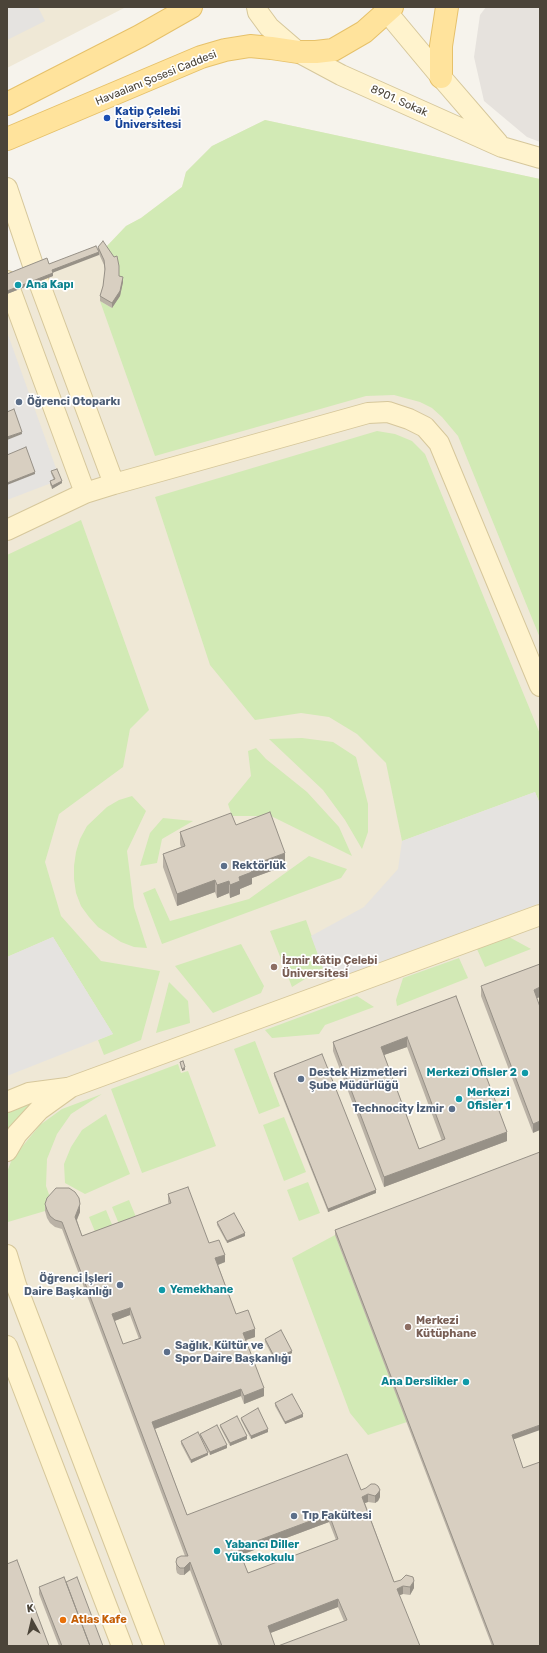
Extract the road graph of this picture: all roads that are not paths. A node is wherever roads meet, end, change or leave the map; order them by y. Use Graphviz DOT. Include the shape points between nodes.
graph roads {
  1 [pos="191,7"];
  2 [pos="257,7"];
  3 [pos="447,7"];
  4 [pos="388,8"];
  5 [pos="298,52"];
  6 [pos="442,77"];
  7 [pos="7,104"];
  8 [pos="7,139"];
  9 [pos="502,147"];
  10 [pos="540,158"];
  11 [pos="7,188"];
  12 [pos="7,281"];
  13 [pos="114,484"];
  14 [pos="85,494"];
  15 [pos="7,530"];
  16 [pos="540,686"];
  17 [pos="540,915"];
  18 [pos="71,1087"];
  19 [pos="7,1102"];
  20 [pos="7,1151"];
  21 [pos="7,1255"];
  22 [pos="7,1346"];
  23 [pos="122,1646"];
  24 [pos="154,1646"];
  1 -- 7 [label="main road"];
  2 -- 5 [label="street, 8901. Sokak" via="269,27"];
  3 -- 6 [label="main road" via="441,46"];
  4 -- 5 [label="main road, Havaalanı Şosesi Caddesi" via="364,32 333,50"];
  4 -- 6 [label="street"];
  5 -- 8 [label="main road, Havaalanı Şosesi Caddesi" via="250,46 201,57"];
  5 -- 9 [label="street, 8901. Sokak" via="341,75"];
  6 -- 9 [label="street"];
  9 -- 10 [label="street, 8901. Sokak"];
  11 -- 13 [label="street" via="37,277"];
  12 -- 14 [label="street"];
  13 -- 14 [label="street"];
  13 -- 16 [label="street" via="368,413 388,412 409,419 425,427 439,443"];
  14 -- 15 [label="street"];
  17 -- 18 [label="street"];
  18 -- 19 [label="street" via="29,1093"];
  18 -- 20 [label="street" via="39,1110 17,1134"];
  21 -- 24 [label="street" via="16,1285"];
  22 -- 23 [label="street"];
}
